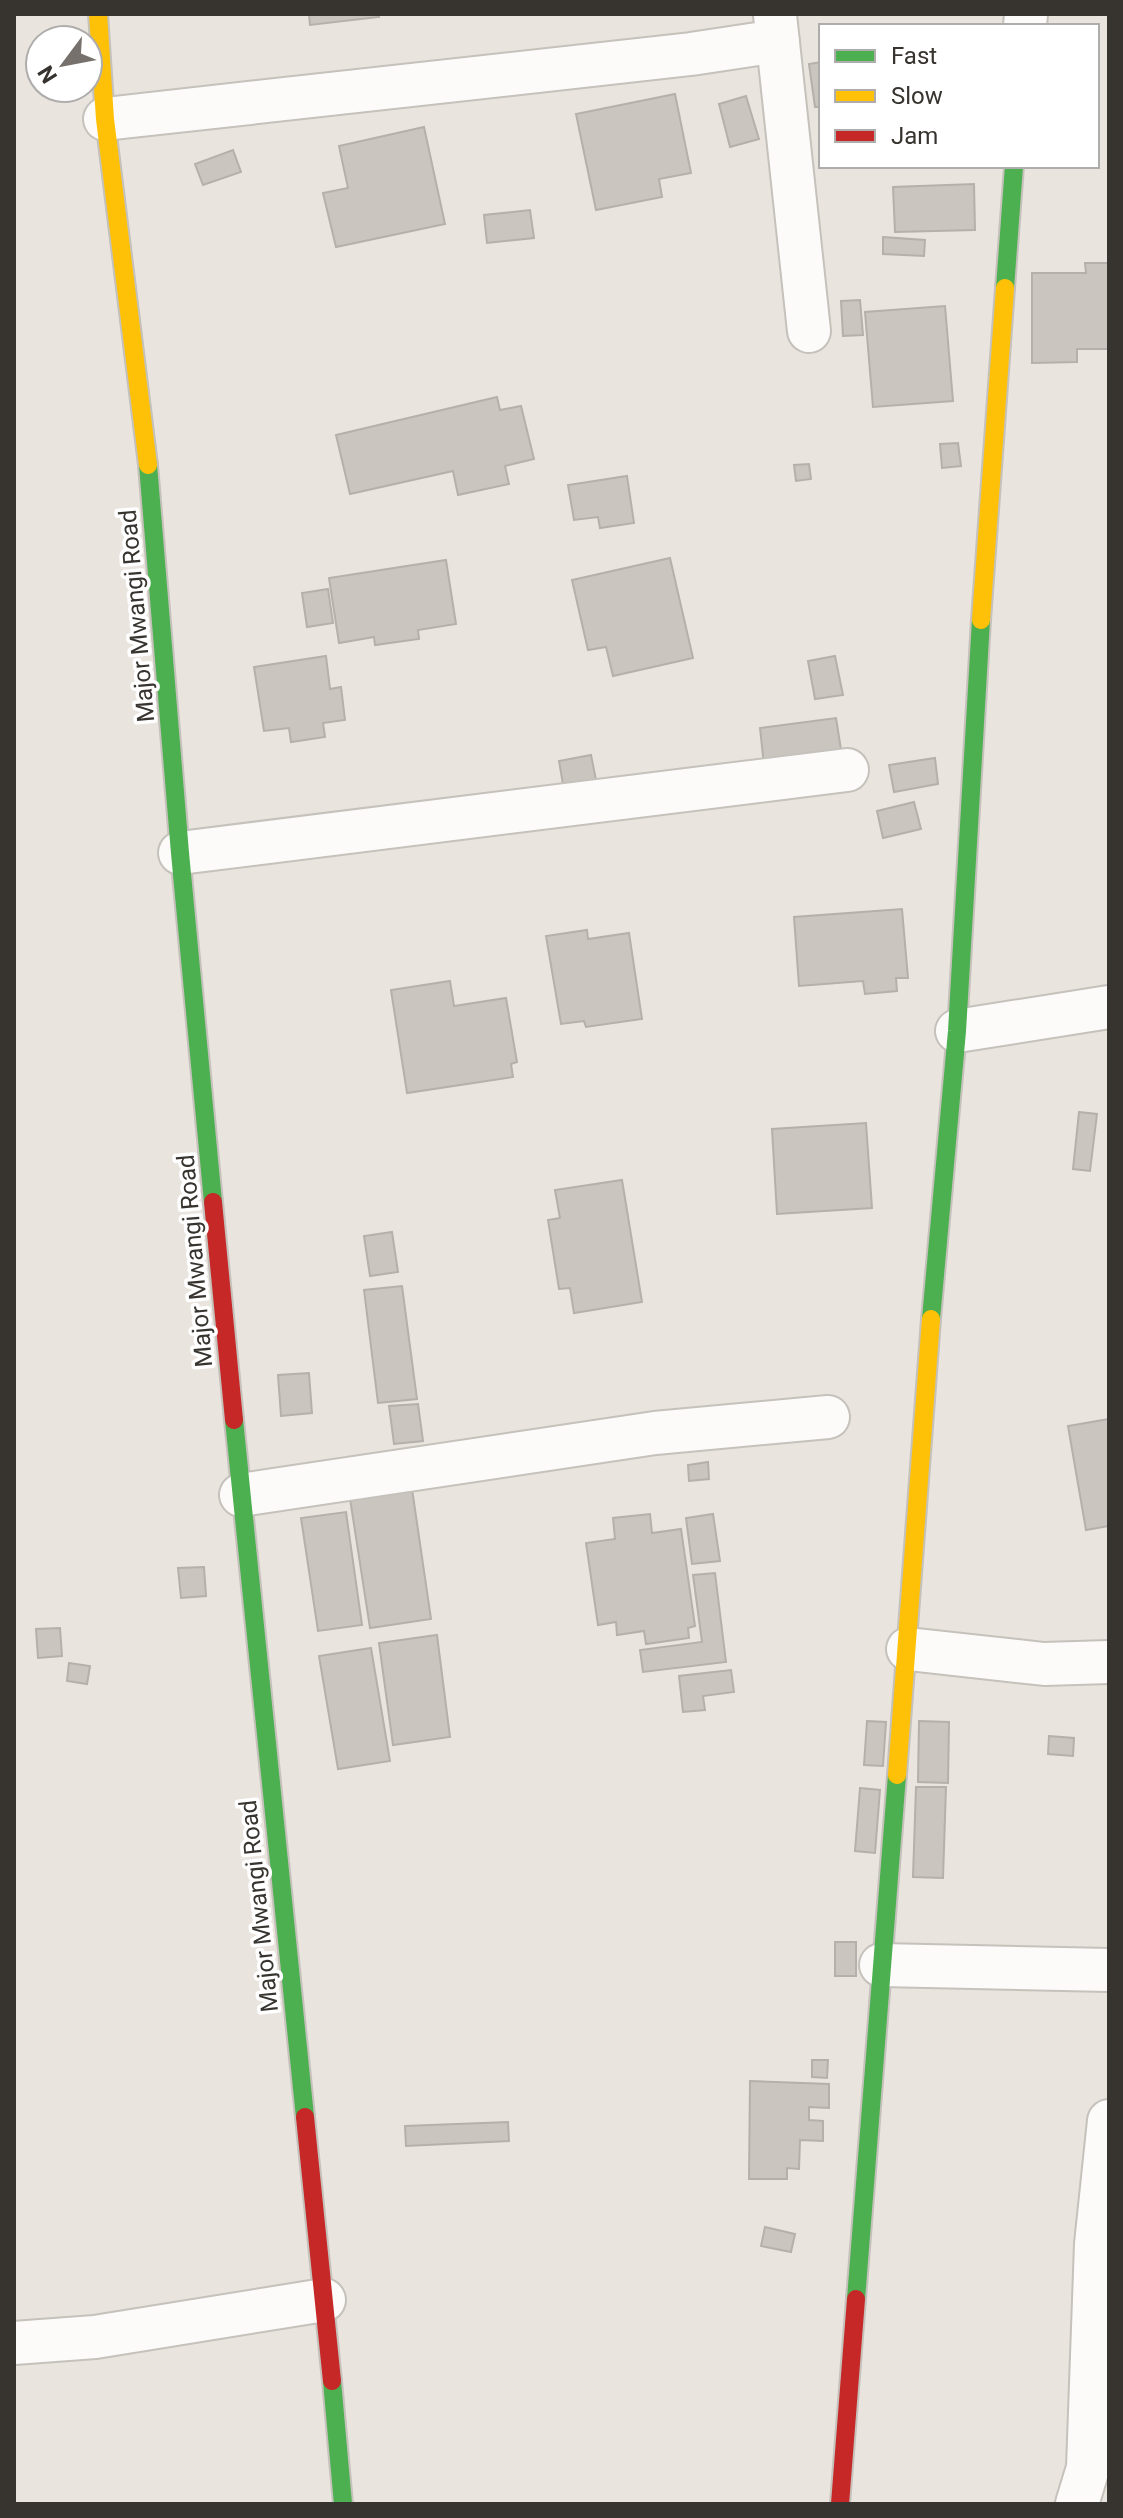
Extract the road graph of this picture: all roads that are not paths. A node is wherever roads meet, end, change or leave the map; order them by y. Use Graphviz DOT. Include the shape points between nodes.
graph roads {
  1 [pos="98,14"];
  2 [pos="776,28"];
  3 [pos="105,119"];
  4 [pos="1014,168"];
  5 [pos="809,331"];
  6 [pos="847,770"];
  7 [pos="180,853"];
  8 [pos="1109,1007"];
  9 [pos="957,1031"];
  10 [pos="828,1417"];
  11 [pos="241,1495"];
  12 [pos="908,1649"];
  13 [pos="1109,1662"];
  14 [pos="881,1965"];
  15 [pos="1109,1970"];
  16 [pos="1109,2121"];
  17 [pos="324,2300"];
  18 [pos="14,2343"];
  19 [pos="343,2504"];
  20 [pos="840,2504"];
  21 [pos="1077,2504"];
  1 -- 3 [label="street, Major Mwangi Road"];
  2 -- 3 [label="street" via="691,54"];
  2 -- 5 [label="street"];
  3 -- 7 [label="street, Major Mwangi Road" via="149,474"];
  4 -- 9 [label="street"];
  6 -- 7 [label="street"];
  7 -- 11 [label="street, Major Mwangi Road"];
  8 -- 9 [label="street"];
  9 -- 12 [label="street"];
  10 -- 11 [label="street" via="655,1433"];
  11 -- 17 [label="street, Major Mwangi Road"];
  12 -- 13 [label="street" via="1044,1664"];
  12 -- 14 [label="street"];
  14 -- 15 [label="street"];
  14 -- 20 [label="street"];
  16 -- 21 [label="street" via="1096,2244 1088,2468"];
  17 -- 18 [label="street" via="95,2337"];
  17 -- 19 [label="street, Major Mwangi Road"];
}
